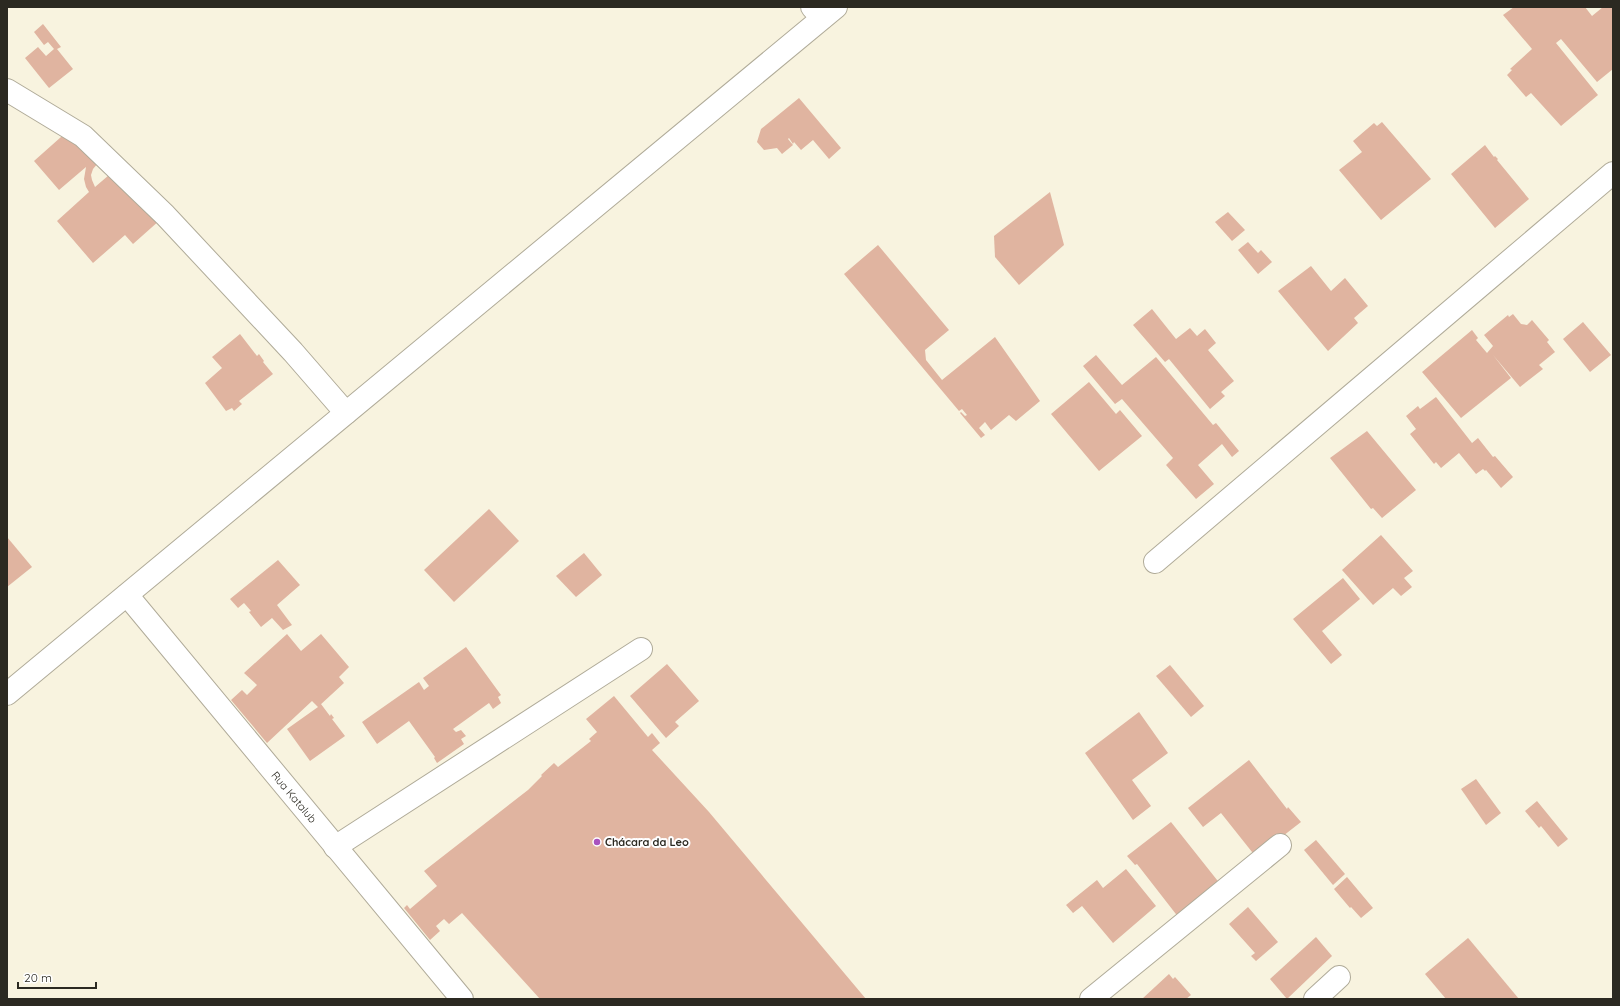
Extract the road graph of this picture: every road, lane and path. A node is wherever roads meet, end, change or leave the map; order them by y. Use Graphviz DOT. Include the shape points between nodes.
graph roads {
  1 [pos="823,11"];
  2 [pos="7,90"];
  3 [pos="1613,173"];
  4 [pos="346,413"];
  5 [pos="1155,562"];
  6 [pos="126,595"];
  7 [pos="642,649"];
  8 [pos="7,694"];
  9 [pos="1280,845"];
  10 [pos="335,847"];
  11 [pos="1339,977"];
  12 [pos="462,999"];
  13 [pos="1091,999"];
  14 [pos="1315,999"];
  1 -- 4 [label="street"];
  2 -- 4 [label="street" via="83,136 165,215 293,352"];
  3 -- 5 [label="street"];
  4 -- 6 [label="street"];
  6 -- 8 [label="street"];
  6 -- 10 [label="street, Rua Katalub"];
  7 -- 10 [label="street"];
  9 -- 13 [label="street"];
  10 -- 12 [label="street, Rua Katalub"];
  11 -- 14 [label="street"];
}
